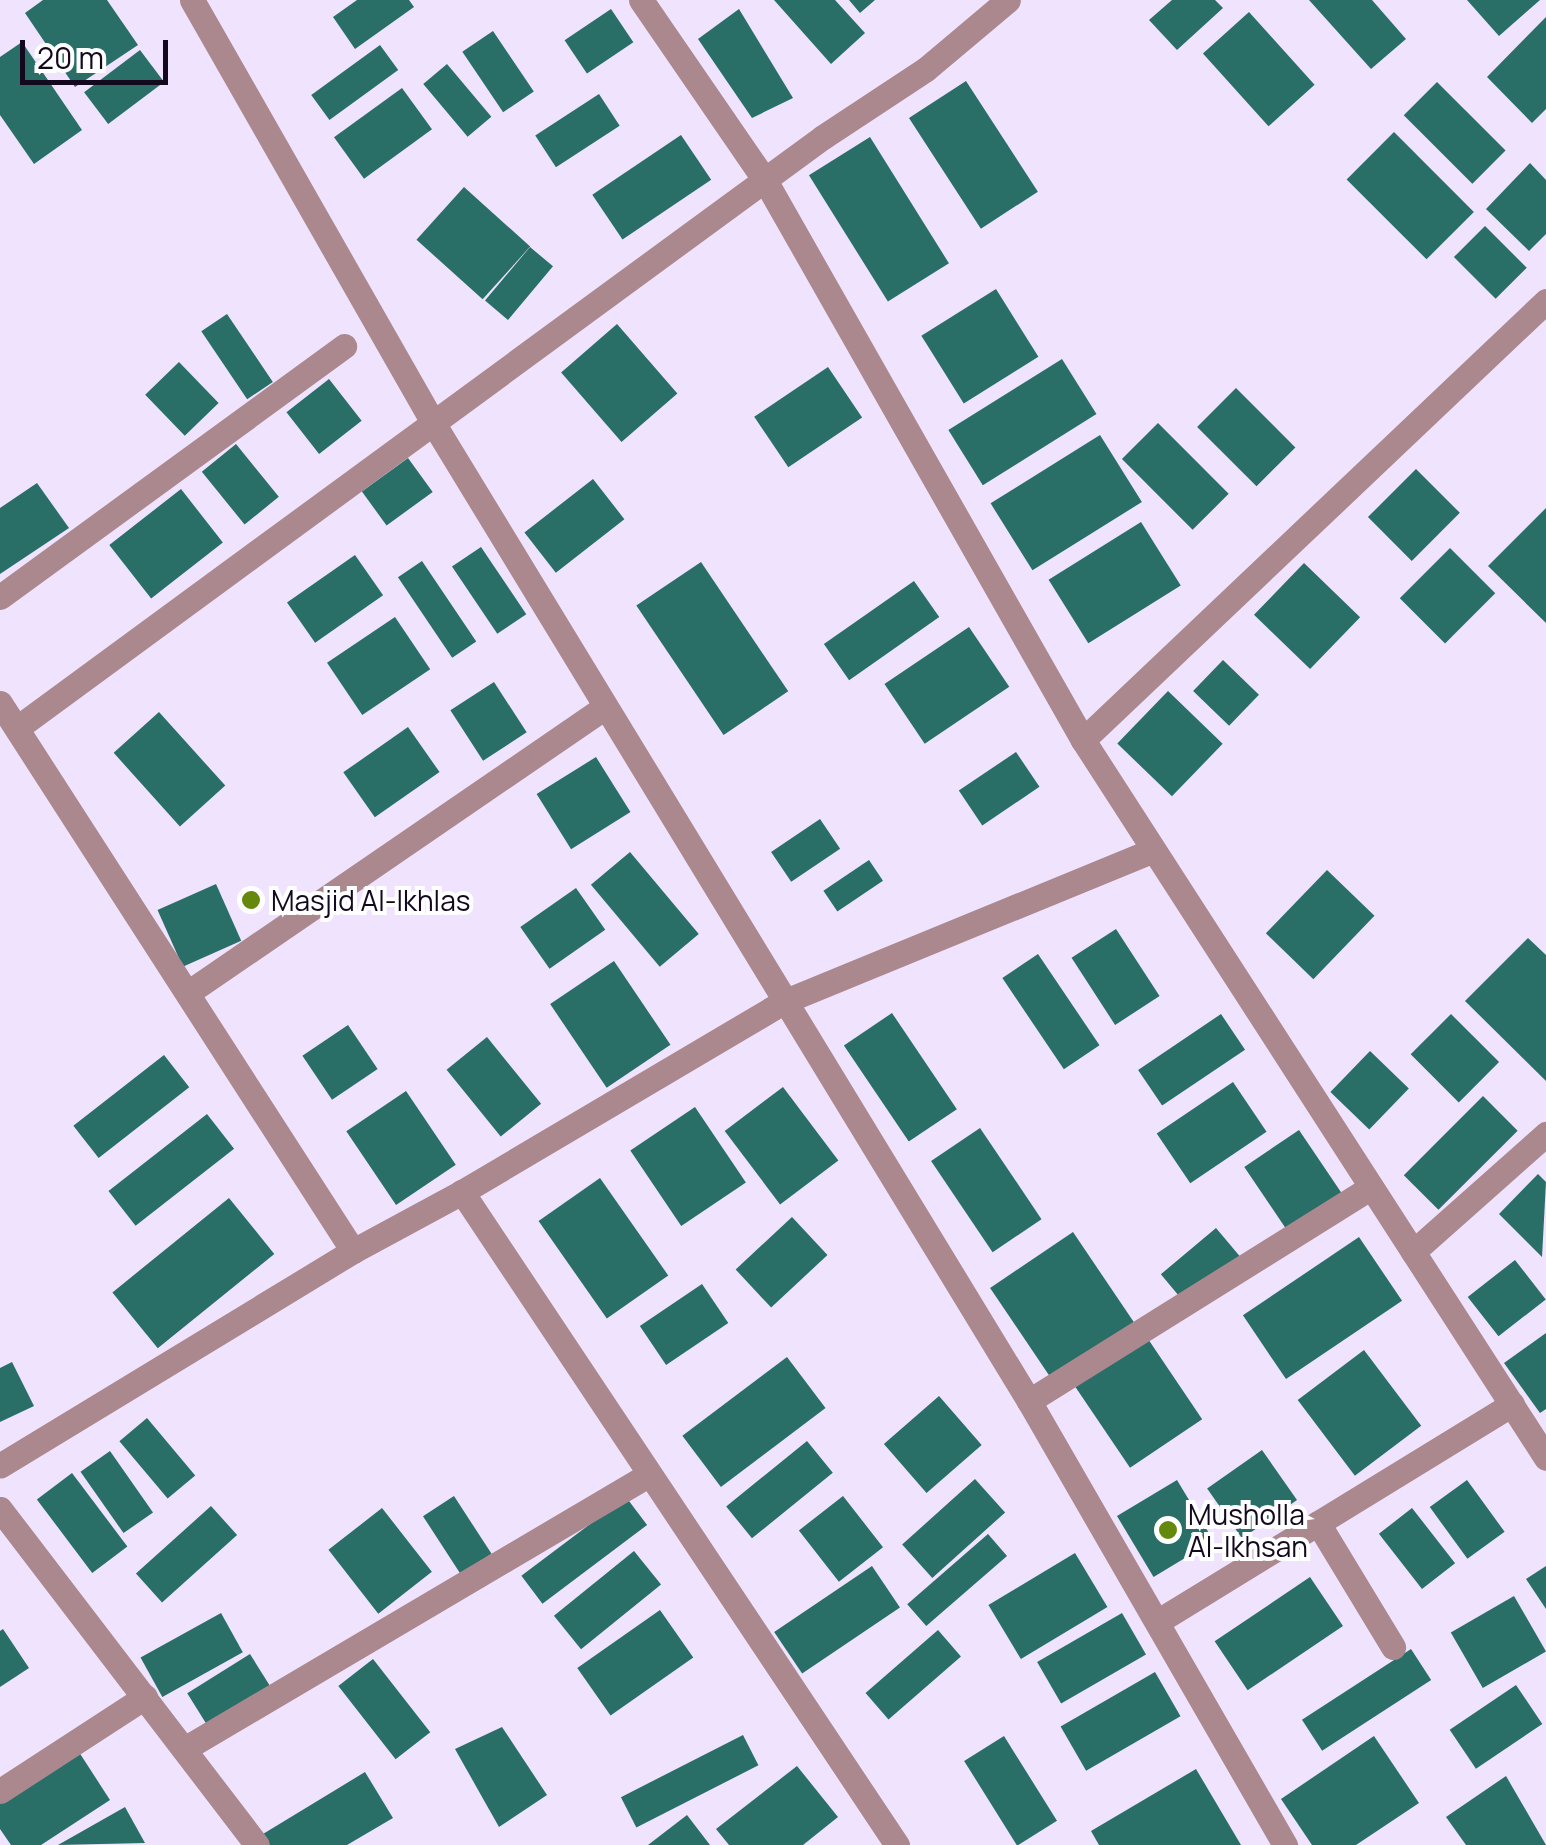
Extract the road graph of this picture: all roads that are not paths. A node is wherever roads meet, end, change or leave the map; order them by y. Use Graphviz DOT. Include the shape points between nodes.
graph roads {
  1 [pos="192,0"];
  2 [pos="641,0"];
  3 [pos="1008,0"];
  4 [pos="766,182"];
  5 [pos="1546,302"];
  6 [pos="344,346"];
  7 [pos="435,426"];
  8 [pos="0,596"];
  9 [pos="0,703"];
  10 [pos="605,707"];
  11 [pos="17,728"];
  12 [pos="1083,740"];
  13 [pos="1152,852"];
  14 [pos="189,992"];
  15 [pos="782,1002"];
  16 [pos="1546,1134"];
  17 [pos="1371,1187"];
  18 [pos="462,1192"];
  19 [pos="353,1251"];
  20 [pos="1414,1252"];
  21 [pos="1030,1402"];
  22 [pos="1512,1404"];
  23 [pos="1546,1458"];
  24 [pos="0,1466"];
  25 [pos="648,1475"];
  26 [pos="0,1508"];
  27 [pos="1318,1523"];
  28 [pos="1160,1620"];
  29 [pos="1393,1646"];
  30 [pos="145,1698"];
  31 [pos="184,1749"];
  32 [pos="0,1791"];
  33 [pos="257,1845"];
  34 [pos="898,1845"];
  35 [pos="1285,1845"];
  1 -- 7 [label="street"];
  2 -- 4 [label="street"];
  3 -- 4 [label="street" via="926,69"];
  4 -- 7 [label="street"];
  4 -- 12 [label="street"];
  5 -- 12 [label="street"];
  6 -- 8 [label="street"];
  7 -- 10 [label="street"];
  7 -- 11 [label="street"];
  9 -- 11 [label="street"];
  10 -- 14 [label="street"];
  10 -- 15 [label="street"];
  11 -- 14 [label="street"];
  12 -- 13 [label="street"];
  13 -- 15 [label="street"];
  13 -- 17 [label="street"];
  14 -- 19 [label="street"];
  15 -- 18 [label="street"];
  15 -- 21 [label="street"];
  16 -- 20 [label="street"];
  17 -- 20 [label="street"];
  17 -- 21 [label="street"];
  18 -- 19 [label="street"];
  18 -- 25 [label="street"];
  19 -- 24 [label="street"];
  20 -- 22 [label="street"];
  21 -- 28 [label="street"];
  22 -- 23 [label="street"];
  22 -- 27 [label="street"];
  25 -- 31 [label="street"];
  25 -- 34 [label="street"];
  26 -- 30 [label="street"];
  27 -- 28 [label="street"];
  27 -- 29 [label="street"];
  28 -- 35 [label="street"];
  30 -- 31 [label="street"];
  30 -- 32 [label="street"];
  31 -- 33 [label="street"];
}
